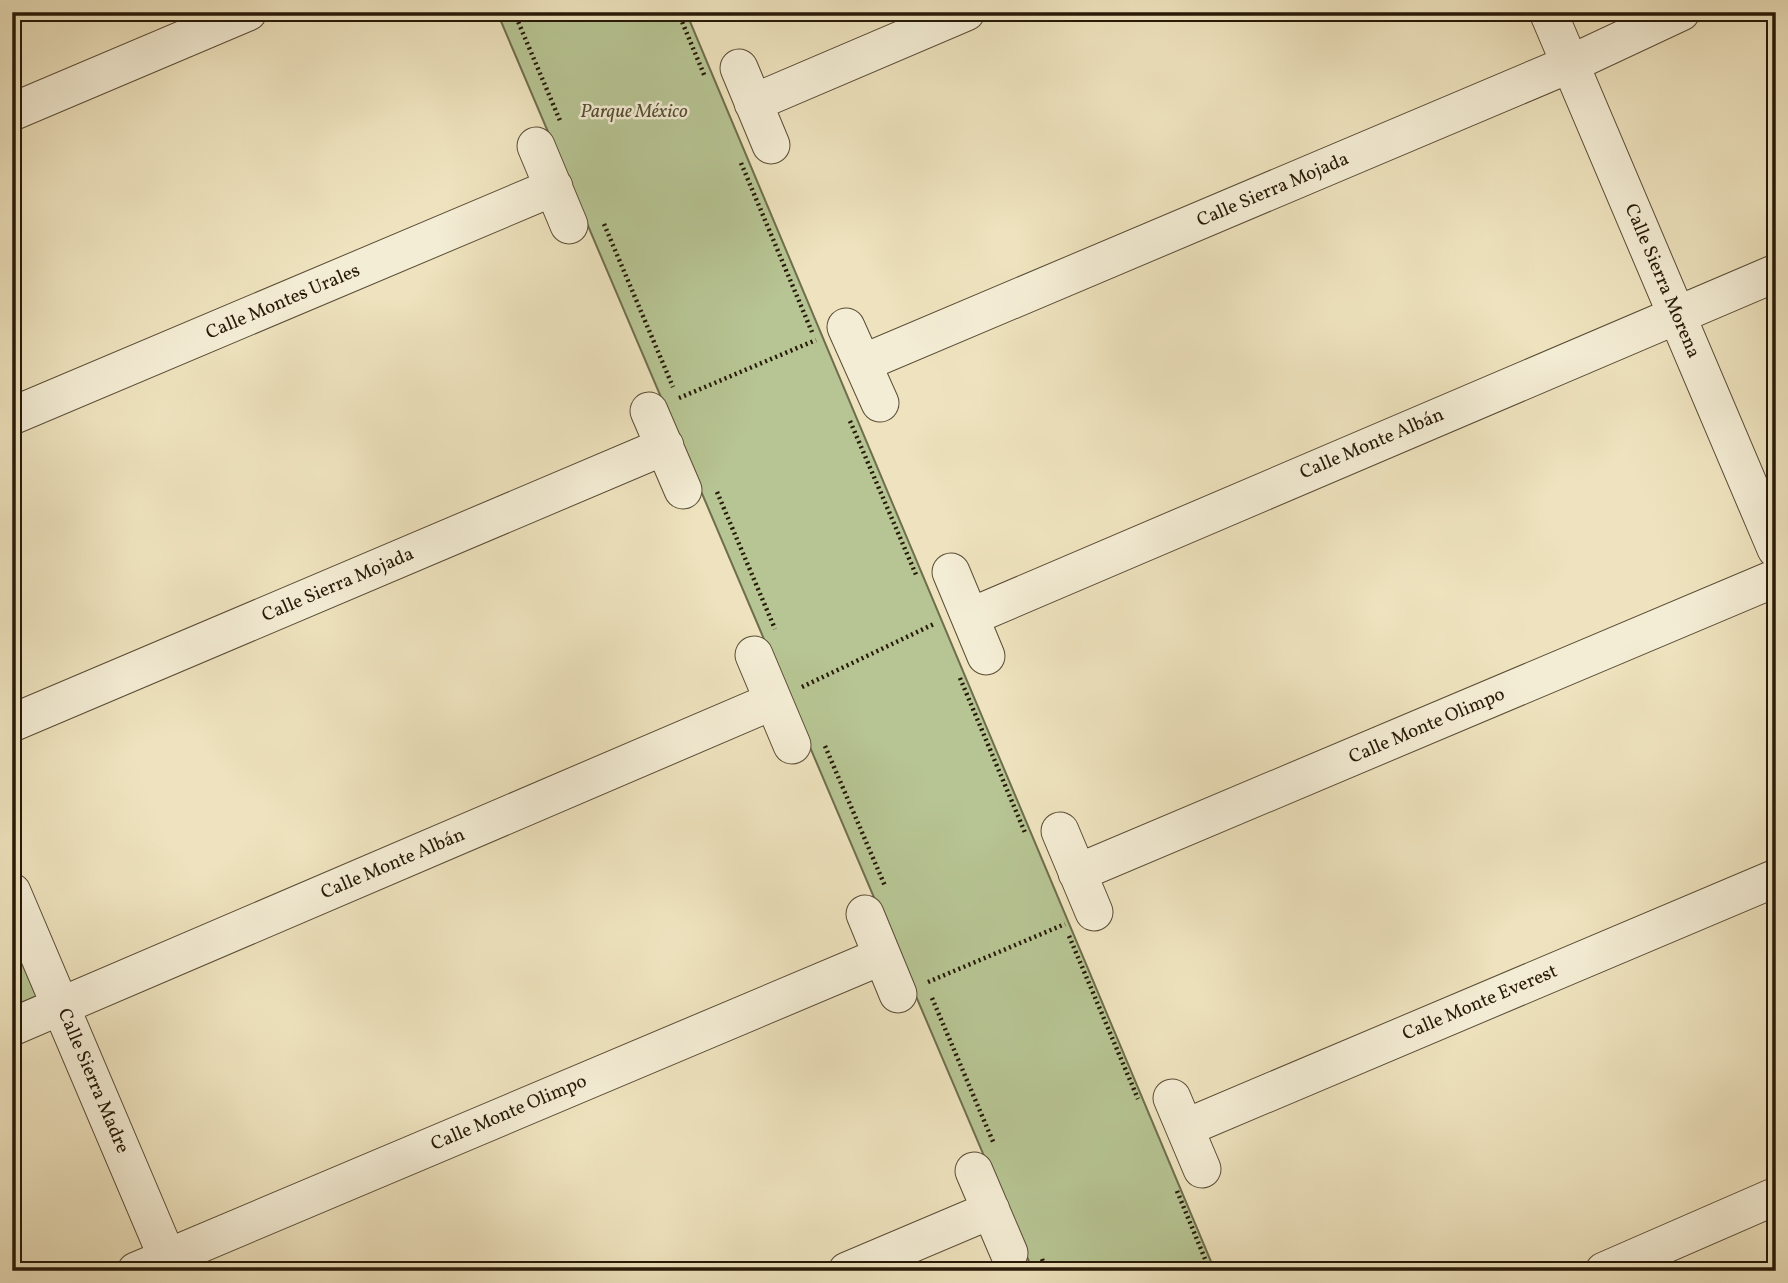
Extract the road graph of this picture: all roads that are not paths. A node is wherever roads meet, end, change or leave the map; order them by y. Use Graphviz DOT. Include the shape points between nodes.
graph roads {
  1 [pos="248,12"];
  2 [pos="966,12"];
  3 [pos="1548,12"];
  4 [pos="1681,12"];
  5 [pos="1570,64"];
  6 [pos="739,68"];
  7 [pos="753,103"];
  8 [pos="12,112"];
  9 [pos="771,145"];
  10 [pos="536,146"];
  11 [pos="554,187"];
  12 [pos="569,225"];
  13 [pos="1776,273"];
  14 [pos="1676,314"];
  15 [pos="846,327"];
  16 [pos="863,363"];
  17 [pos="880,403"];
  18 [pos="649,411"];
  19 [pos="12,416"];
  20 [pos="665,446"];
  21 [pos="683,490"];
  22 [pos="1776,549"];
  23 [pos="951,572"];
  24 [pos="1776,578"];
  25 [pos="968,612"];
  26 [pos="754,655"];
  27 [pos="986,656"];
  28 [pos="773,701"];
  29 [pos="12,723"];
  30 [pos="792,745"];
  31 [pos="1060,831"];
  32 [pos="1077,873"];
  33 [pos="1776,878"];
  34 [pos="12,892"];
  35 [pos="1094,912"];
  36 [pos="865,914"];
  37 [pos="882,956"];
  38 [pos="898,994"];
  39 [pos="61,1006"];
  40 [pos="12,1027"];
  41 [pos="1202,1169"];
  42 [pos="974,1171"];
  43 [pos="1776,1196"];
  44 [pos="991,1210"];
  45 [pos="1009,1253"];
  46 [pos="159,1266"];
  47 [pos="847,1271"];
  48 [pos="1604,1271"];
  1 -- 8 [label="street"];
  2 -- 7 [label="street"];
  3 -- 5 [label="street, Calle Sierra Morena"];
  4 -- 5 [label="street, Calle Sierra Mojada"];
  5 -- 14 [label="street, Calle Sierra Morena"];
  5 -- 16 [label="street, Calle Sierra Mojada"];
  6 -- 7 [label="street"];
  7 -- 9 [label="street"];
  10 -- 11 [label="street"];
  11 -- 12 [label="street"];
  11 -- 19 [label="street, Calle Montes Urales"];
  13 -- 14 [label="street, Calle Monte Albán"];
  14 -- 22 [label="street, Calle Sierra Morena"];
  14 -- 25 [label="street, Calle Monte Albán"];
  15 -- 16 [label="street"];
  16 -- 17 [label="street"];
  18 -- 20 [label="street"];
  20 -- 21 [label="street"];
  20 -- 29 [label="street, Calle Sierra Mojada"];
  23 -- 25 [label="street"];
  24 -- 32 [label="street, Calle Monte Olimpo"];
  25 -- 27 [label="street"];
  26 -- 28 [label="street"];
  28 -- 30 [label="street"];
  28 -- 39 [label="street, Calle Monte Albán"];
  31 -- 32 [label="street"];
  32 -- 35 [label="street"];
  33 -- 41 [label="street, Calle Monte Everest" via="1178,1113"];
  34 -- 39 [label="street, Calle Sierra Madre"];
  36 -- 37 [label="street"];
  37 -- 38 [label="street"];
  37 -- 46 [label="street, Calle Monte Olimpo"];
  39 -- 40 [label="street, Calle Monte Albán"];
  39 -- 46 [label="street, Calle Sierra Madre"];
  42 -- 44 [label="street"];
  43 -- 48 [label="street"];
  44 -- 45 [label="street"];
  44 -- 47 [label="street"];
}
